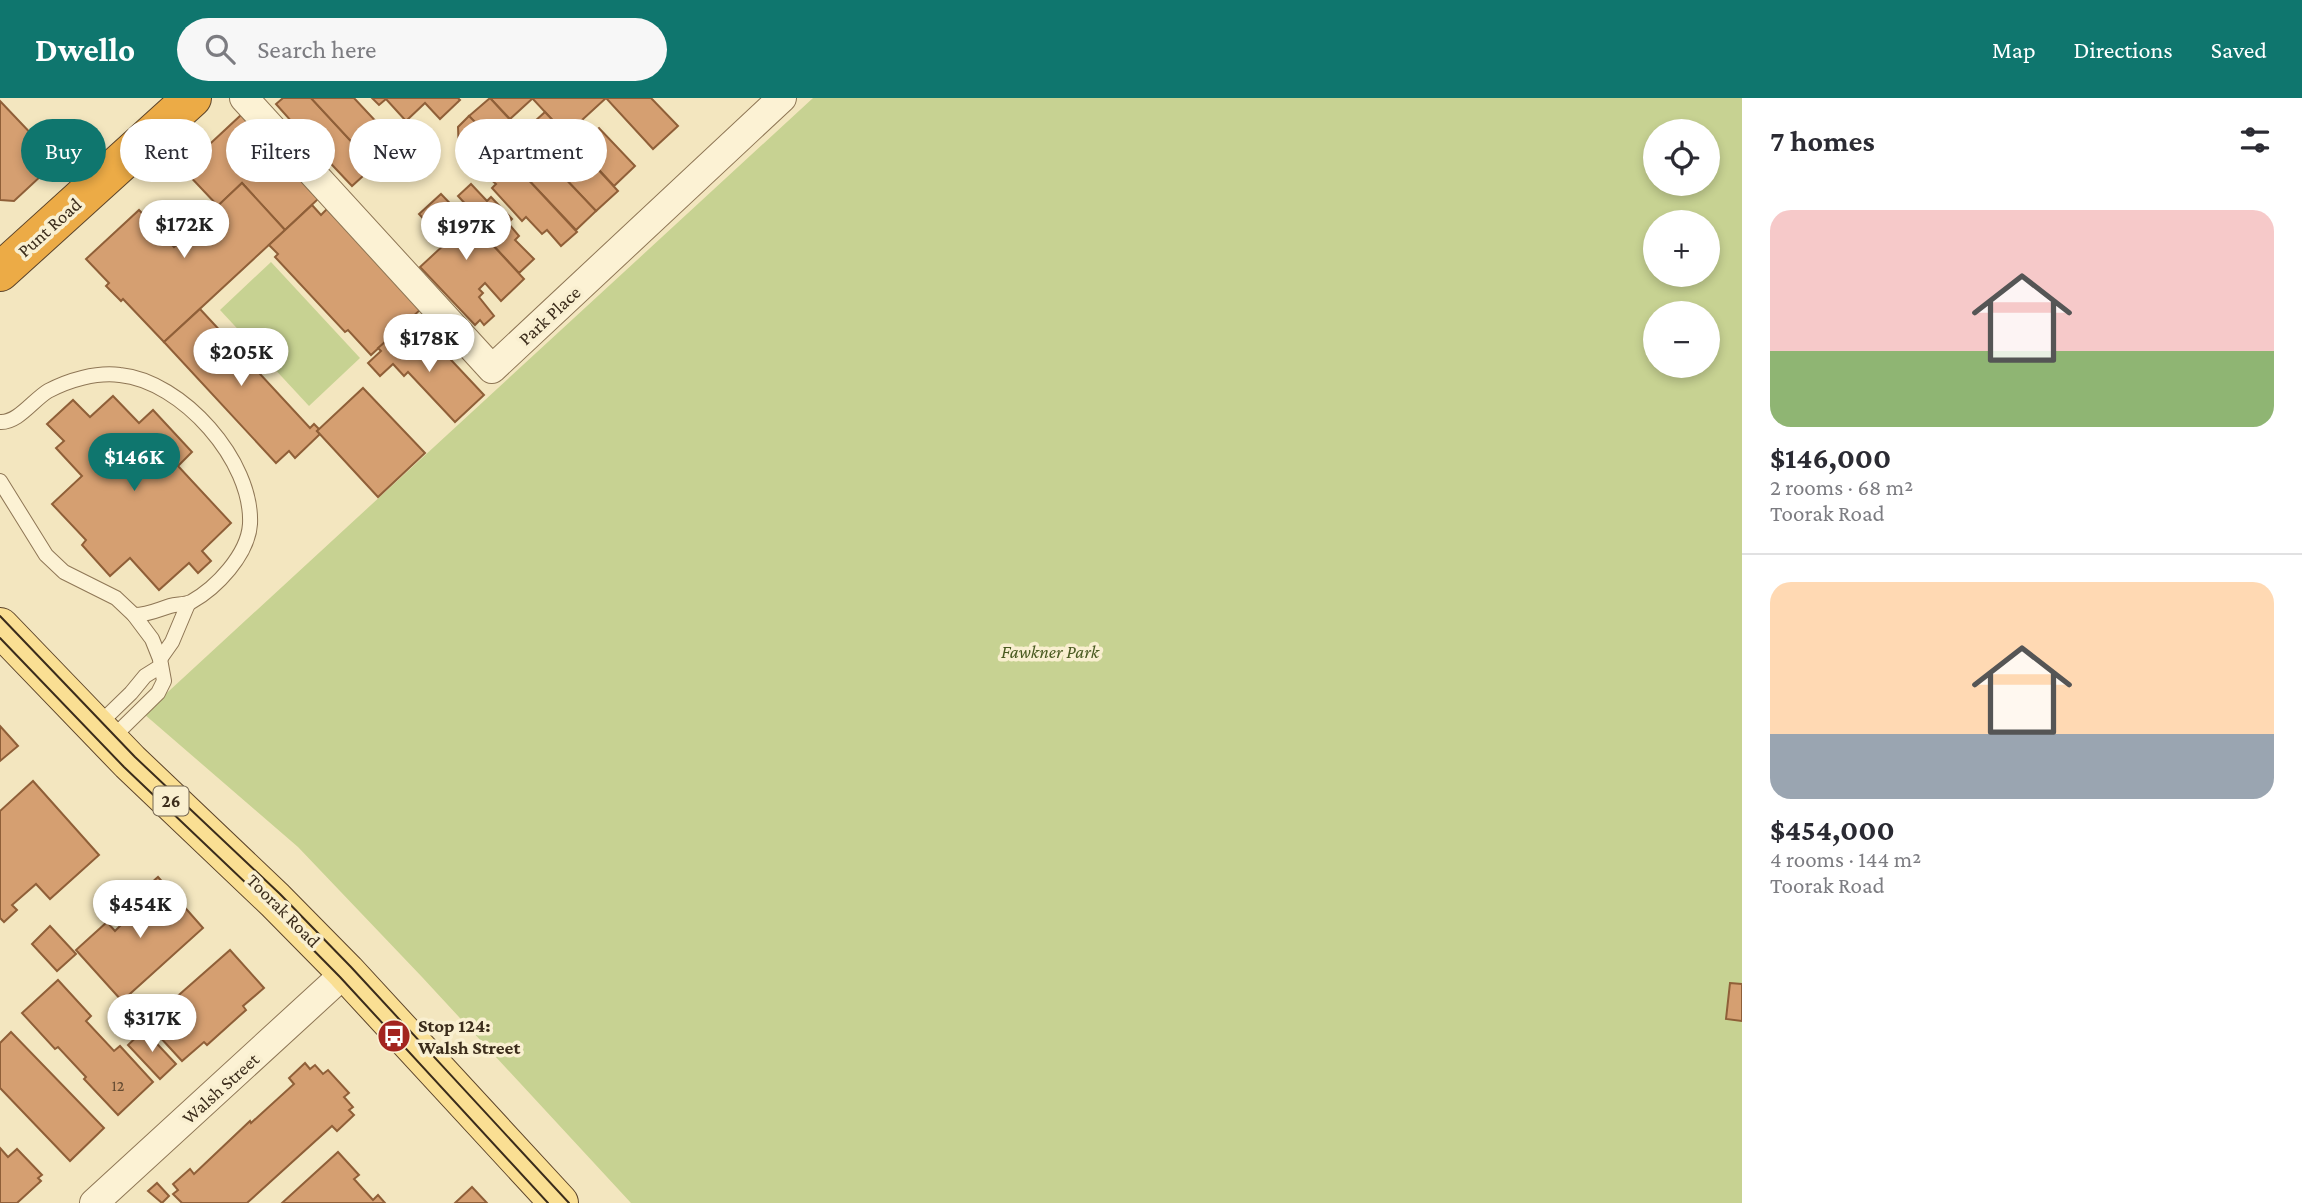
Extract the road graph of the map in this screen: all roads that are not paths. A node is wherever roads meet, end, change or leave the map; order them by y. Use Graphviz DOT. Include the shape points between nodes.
graph roads {
  1 [pos="192,98"];
  2 [pos="244,98"];
  3 [pos="782,98"];
  4 [pos="0,272"];
  5 [pos="0,422"];
  6 [pos="0,481"];
  7 [pos="188,604"];
  8 [pos="134,615"];
  9 [pos="0,627"];
  10 [pos="161,663"];
  11 [pos="102,734"];
  12 [pos="346,972"];
  13 [pos="94,1203"];
  14 [pos="559,1203"];
  1 -- 4 [label="highway, Punt Road"];
  2 -- 3 [label="street, Park Place" via="492,369"];
  5 -- 7 [label="lane" via="19,415 67,382 94,376 120,375 149,383 196,414 234,462 246,494 250,525 228,572"];
  6 -- 8 [label="lane" via="46,555 64,572 116,598"];
  7 -- 8 [label="lane"];
  7 -- 10 [label="lane"];
  8 -- 10 [label="lane" via="152,639"];
  9 -- 11 [label="main road, Toorak Road / 26"];
  10 -- 11 [label="lane" via="145,676"];
  10 -- 11 [label="lane" via="164,681 158,693"];
  11 -- 12 [label="main road, Toorak Road / 26"];
  12 -- 13 [label="street, Walsh Street"];
  12 -- 14 [label="main road, Toorak Road / 26"];
}
